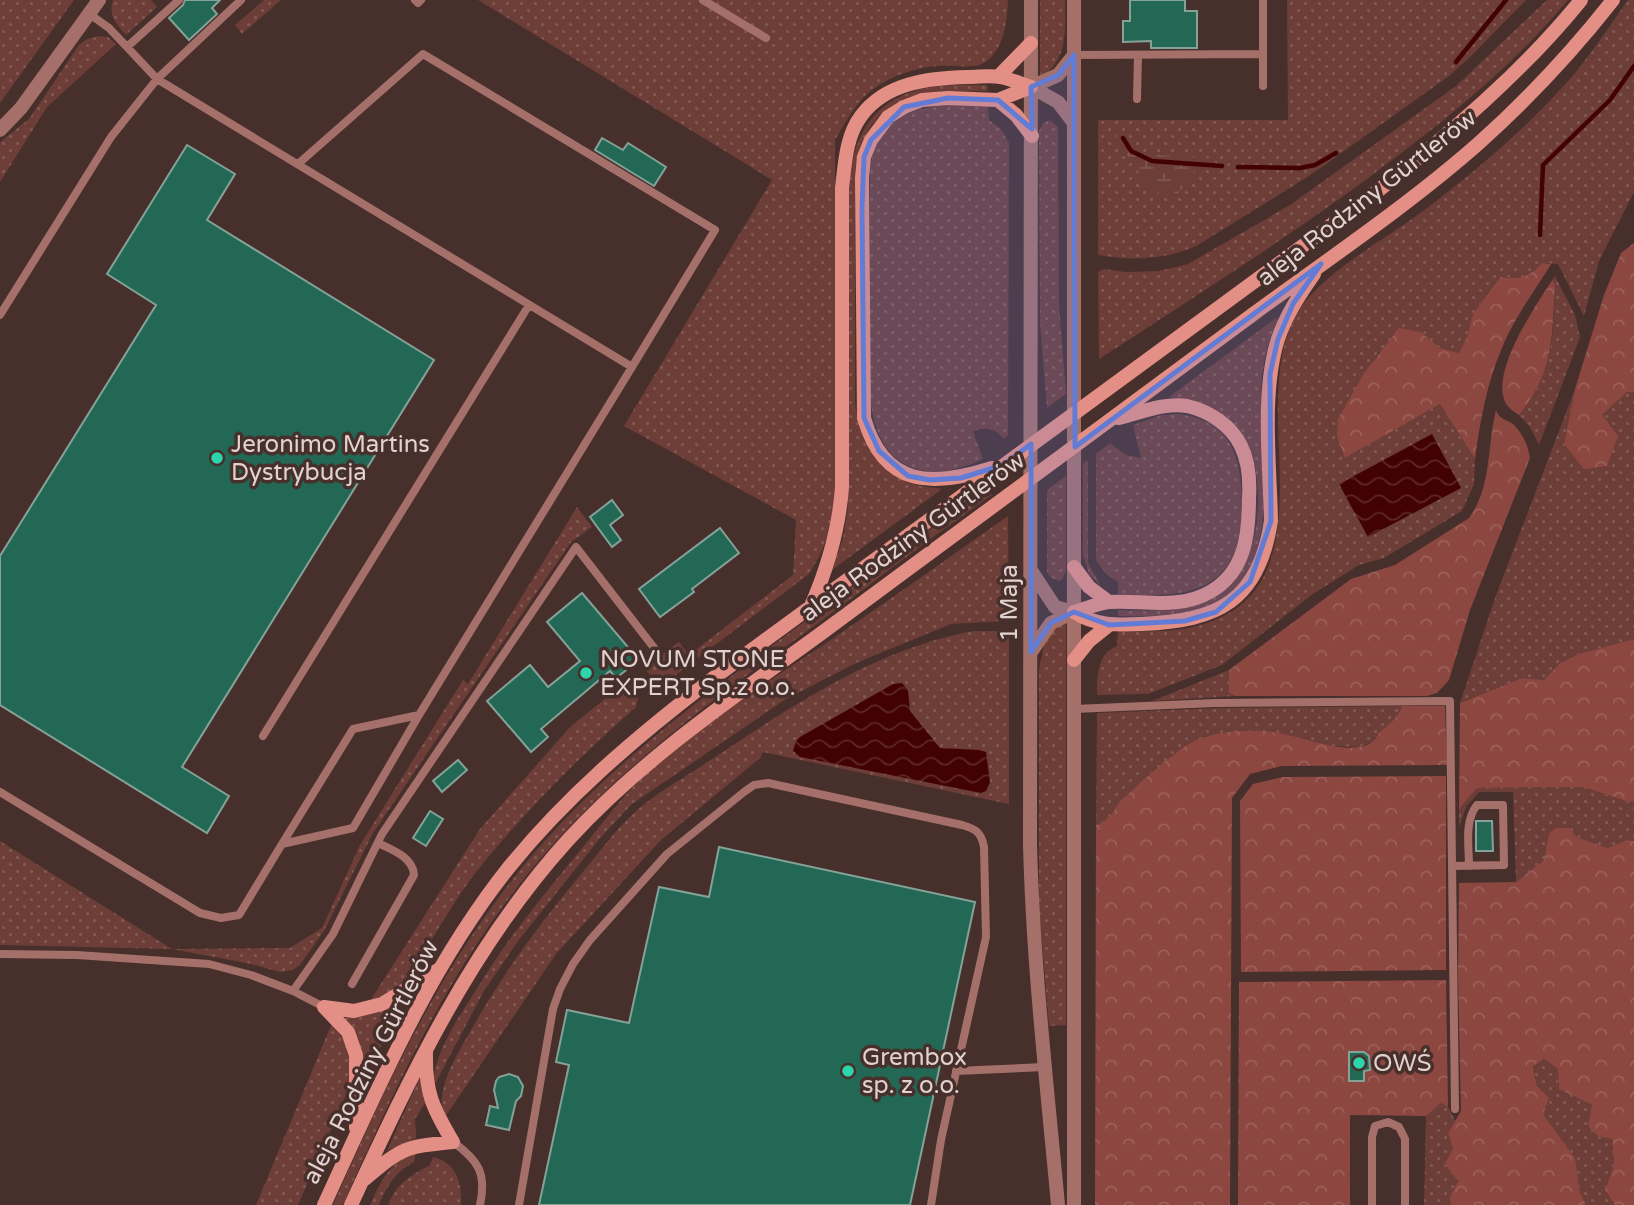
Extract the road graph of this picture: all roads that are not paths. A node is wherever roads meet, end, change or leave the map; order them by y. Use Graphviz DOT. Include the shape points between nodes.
graph roads {
  1 [pos="99,0"];
  2 [pos="179,0"];
  3 [pos="242,0"];
  4 [pos="415,0"];
  5 [pos="421,0"];
  6 [pos="703,0"];
  7 [pos="1031,0"];
  8 [pos="1074,0"];
  9 [pos="1263,0"];
  10 [pos="1581,0"];
  11 [pos="1613,0"];
  12 [pos="88,13"];
  13 [pos="766,38"];
  14 [pos="1031,43"];
  15 [pos="127,47"];
  16 [pos="1262,54"];
  17 [pos="1074,55"];
  18 [pos="1138,55"];
  19 [pos="998,77"];
  20 [pos="158,79"];
  21 [pos="1263,86"];
  22 [pos="1031,87"];
  23 [pos="1138,99"];
  24 [pos="998,100"];
  25 [pos="1074,123"];
  26 [pos="0,130"];
  27 [pos="1032,136"];
  28 [pos="298,164"];
  29 [pos="1321,264"];
  30 [pos="529,304"];
  31 [pos="0,315"];
  32 [pos="632,367"];
  33 [pos="1111,420"];
  34 [pos="1003,465"];
  35 [pos="1074,567"];
  36 [pos="1032,571"];
  37 [pos="1109,602"];
  38 [pos="811,608"];
  39 [pos="1074,612"];
  40 [pos="1109,625"];
  41 [pos="1031,652"];
  42 [pos="658,653"];
  43 [pos="1074,660"];
  44 [pos="1074,709"];
  45 [pos="419,715"];
  46 [pos="263,736"];
  47 [pos="0,792"];
  48 [pos="378,843"];
  49 [pos="282,844"];
  50 [pos="1452,866"];
  51 [pos="1469,866"];
  52 [pos="0,954"];
  53 [pos="439,970"];
  54 [pos="352,984"];
  55 [pos="293,991"];
  56 [pos="324,1007"];
  57 [pos="426,1046"];
  58 [pos="1044,1067"];
  59 [pos="956,1071"];
  60 [pos="1455,1109"];
  61 [pos="356,1136"];
  62 [pos="453,1142"];
  63 [pos="361,1182"];
  64 [pos="324,1205"];
  65 [pos="351,1205"];
  66 [pos="480,1205"];
  67 [pos="519,1205"];
  68 [pos="931,1205"];
  69 [pos="1058,1205"];
  70 [pos="1074,1205"];
  71 [pos="1372,1205"];
  72 [pos="1405,1205"];
  1 -- 12 [label="street"];
  2 -- 15 [label="lane"];
  3 -- 20 [label="lane"];
  4 -- 5 [label="lane"];
  6 -- 13 [label="lane"];
  7 -- 14 [label="street, 1 Maja"];
  8 -- 17 [label="street"];
  9 -- 16 [label="lane"];
  10 -- 34 [label="main road, aleja Rodziny Gürtlerów" via="1522,65 1454,129 1369,197"];
  11 -- 29 [label="main road, aleja Rodziny Gürtlerów" via="1533,92 1477,145"];
  12 -- 15 [label="lane"];
  12 -- 26 [label="street" via="21,108"];
  14 -- 19 [label="main road"];
  14 -- 22 [label="street, 1 Maja"];
  15 -- 20 [label="lane"];
  16 -- 18 [label="lane"];
  16 -- 21 [label="lane"];
  17 -- 18 [label="lane"];
  17 -- 22 [label="street" via="1058,75"];
  17 -- 25 [label="street"];
  18 -- 23 [label="lane"];
  19 -- 22 [label="main road"];
  19 -- 38 [label="main road" via="940,78 908,84 877,100 861,115 852,134 842,188 840,520"];
  20 -- 28 [label="lane"];
  20 -- 31 [label="lane" via="111,136"];
  22 -- 24 [label="main road"];
  22 -- 25 [label="street" via="1058,102"];
  22 -- 27 [label="street, 1 Maja"];
  24 -- 27 [label="main road"];
  24 -- 34 [label="main road" via="922,100 888,117 871,140 862,178 864,418 879,451 908,476 961,478"];
  25 -- 35 [label="street"];
  27 -- 36 [label="street, 1 Maja"];
  28 -- 30 [label="lane"];
  28 -- 32 [label="lane" via="423,54 704,223 715,230"];
  29 -- 33 [label="main road, aleja Rodziny Gürtlerów"];
  29 -- 40 [label="main road" via="1293,304 1270,374 1271,521 1260,565 1250,582 1216,612 1185,621"];
  30 -- 32 [label="lane"];
  30 -- 46 [label="lane"];
  32 -- 45 [label="lane"];
  33 -- 37 [label="main road" via="1170,405 1217,418 1241,445 1250,485 1245,548 1224,581 1189,600"];
  33 -- 57 [label="main road, aleja Rodziny Gürtlerów" via="652,759 566,843 496,929"];
  34 -- 38 [label="main road, aleja Rodziny Gürtlerów"];
  35 -- 37 [label="main road" via="1089,587"];
  35 -- 39 [label="street"];
  36 -- 39 [label="street" via="1055,607"];
  36 -- 41 [label="street, 1 Maja"];
  37 -- 39 [label="main road"];
  38 -- 53 [label="main road, aleja Rodziny Gürtlerów" via="663,717 578,794 511,866"];
  39 -- 40 [label="main road"];
  39 -- 41 [label="street" via="1051,623"];
  39 -- 43 [label="street"];
  40 -- 43 [label="main road"];
  41 -- 58 [label="street, 1 Maja" via="1032,911"];
  42 -- 48 [label="lane" via="576,547"];
  43 -- 44 [label="street"];
  44 -- 50 [label="lane" via="1450,701"];
  44 -- 70 [label="street"];
  45 -- 49 [label="lane" via="353,729"];
  45 -- 49 [label="lane" via="353,828"];
  47 -- 49 [label="lane" via="200,913 221,918 239,915"];
  48 -- 54 [label="lane" via="409,860 414,875"];
  48 -- 55 [label="lane" via="333,934"];
  50 -- 51 [label="lane"];
  50 -- 60 [label="lane"];
  51 -- 51 [label="lane" via="1504,865 1503,805 1477,805 1471,813"];
  52 -- 55 [label="lane" via="208,964"];
  53 -- 56 [label="main road" via="382,1004 354,1011"];
  53 -- 61 [label="main road, aleja Rodziny Gürtlerów"];
  55 -- 56 [label="lane"];
  56 -- 61 [label="main road" via="348,1032 356,1055"];
  57 -- 62 [label="main road" via="432,1106"];
  57 -- 63 [label="main road, aleja Rodziny Gürtlerów"];
  58 -- 59 [label="lane"];
  58 -- 69 [label="street, 1 Maja"];
  59 -- 67 [label="lane" via="986,937 982,836 962,825 768,783 754,785 667,854 573,964 553,1009"];
  59 -- 68 [label="lane"];
  61 -- 64 [label="main road, aleja Rodziny Gürtlerów"];
  62 -- 63 [label="main road" via="410,1147"];
  62 -- 66 [label="lane" via="477,1162 483,1179"];
  63 -- 65 [label="main road, aleja Rodziny Gürtlerów"];
  71 -- 72 [label="lane" via="1372,1137 1375,1126 1388,1122 1399,1127 1405,1139"];
}
